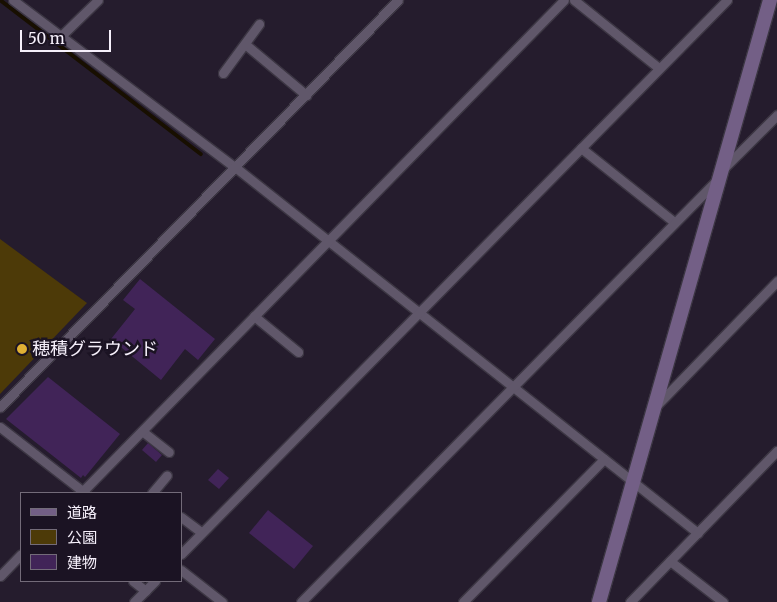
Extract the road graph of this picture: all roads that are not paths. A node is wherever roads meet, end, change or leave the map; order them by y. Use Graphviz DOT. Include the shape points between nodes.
graph roads {
  1 [pos="13,0"];
  2 [pos="98,0"];
  3 [pos="398,0"];
  4 [pos="564,0"];
  5 [pos="574,0"];
  6 [pos="727,0"];
  7 [pos="770,0"];
  8 [pos="259,24"];
  9 [pos="62,35"];
  10 [pos="245,44"];
  11 [pos="659,68"];
  12 [pos="223,73"];
  13 [pos="306,95"];
  14 [pos="777,115"];
  15 [pos="580,148"];
  16 [pos="235,167"];
  17 [pos="722,172"];
  18 [pos="674,222"];
  19 [pos="328,241"];
  20 [pos="777,281"];
  21 [pos="420,312"];
  22 [pos="254,316"];
  23 [pos="298,352"];
  24 [pos="513,385"];
  25 [pos="656,406"];
  26 [pos="0,407"];
  27 [pos="0,427"];
  28 [pos="142,431"];
  29 [pos="777,451"];
  30 [pos="169,452"];
  31 [pos="604,459"];
  32 [pos="167,475"];
  33 [pos="634,482"];
  34 [pos="82,492"];
  35 [pos="84,492"];
  36 [pos="153,492"];
  37 [pos="182,518"];
  38 [pos="202,533"];
  39 [pos="698,533"];
  40 [pos="182,553"];
  41 [pos="20,555"];
  42 [pos="670,561"];
  43 [pos="182,571"];
  44 [pos="0,576"];
  45 [pos="134,582"];
  46 [pos="155,582"];
  47 [pos="146,591"];
  48 [pos="136,602"];
  49 [pos="222,602"];
  50 [pos="301,602"];
  51 [pos="463,602"];
  52 [pos="599,602"];
  53 [pos="630,602"];
  54 [pos="723,602"];
  1 -- 9 [label="street"];
  2 -- 9 [label="street"];
  3 -- 13 [label="street"];
  4 -- 19 [label="street"];
  5 -- 11 [label="street"];
  6 -- 11 [label="street"];
  7 -- 17 [label="street"];
  8 -- 10 [label="street"];
  9 -- 16 [label="street"];
  10 -- 12 [label="street"];
  10 -- 13 [label="street"];
  11 -- 15 [label="street"];
  13 -- 16 [label="street"];
  14 -- 17 [label="street"];
  15 -- 18 [label="street"];
  15 -- 21 [label="street"];
  16 -- 19 [label="street"];
  16 -- 26 [label="street"];
  17 -- 18 [label="street"];
  17 -- 25 [label="street"];
  18 -- 24 [label="street"];
  19 -- 21 [label="street"];
  19 -- 22 [label="street"];
  20 -- 25 [label="street"];
  21 -- 24 [label="street"];
  21 -- 38 [label="street"];
  22 -- 23 [label="street"];
  22 -- 28 [label="street"];
  24 -- 31 [label="street"];
  24 -- 50 [label="street"];
  25 -- 33 [label="street"];
  27 -- 34 [label="street"];
  28 -- 30 [label="street"];
  28 -- 35 [label="street"];
  29 -- 39 [label="street"];
  31 -- 33 [label="street"];
  31 -- 51 [label="street"];
  32 -- 36 [label="street"];
  33 -- 39 [label="street"];
  33 -- 52 [label="street"];
  37 -- 38 [label="street"];
  38 -- 40 [label="street"];
  39 -- 42 [label="street"];
  41 -- 44 [label="street"];
  42 -- 53 [label="street"];
  42 -- 54 [label="street"];
  43 -- 49 [label="street"];
  45 -- 47 [label="street"];
  46 -- 47 [label="street"];
  47 -- 48 [label="street"];
}
